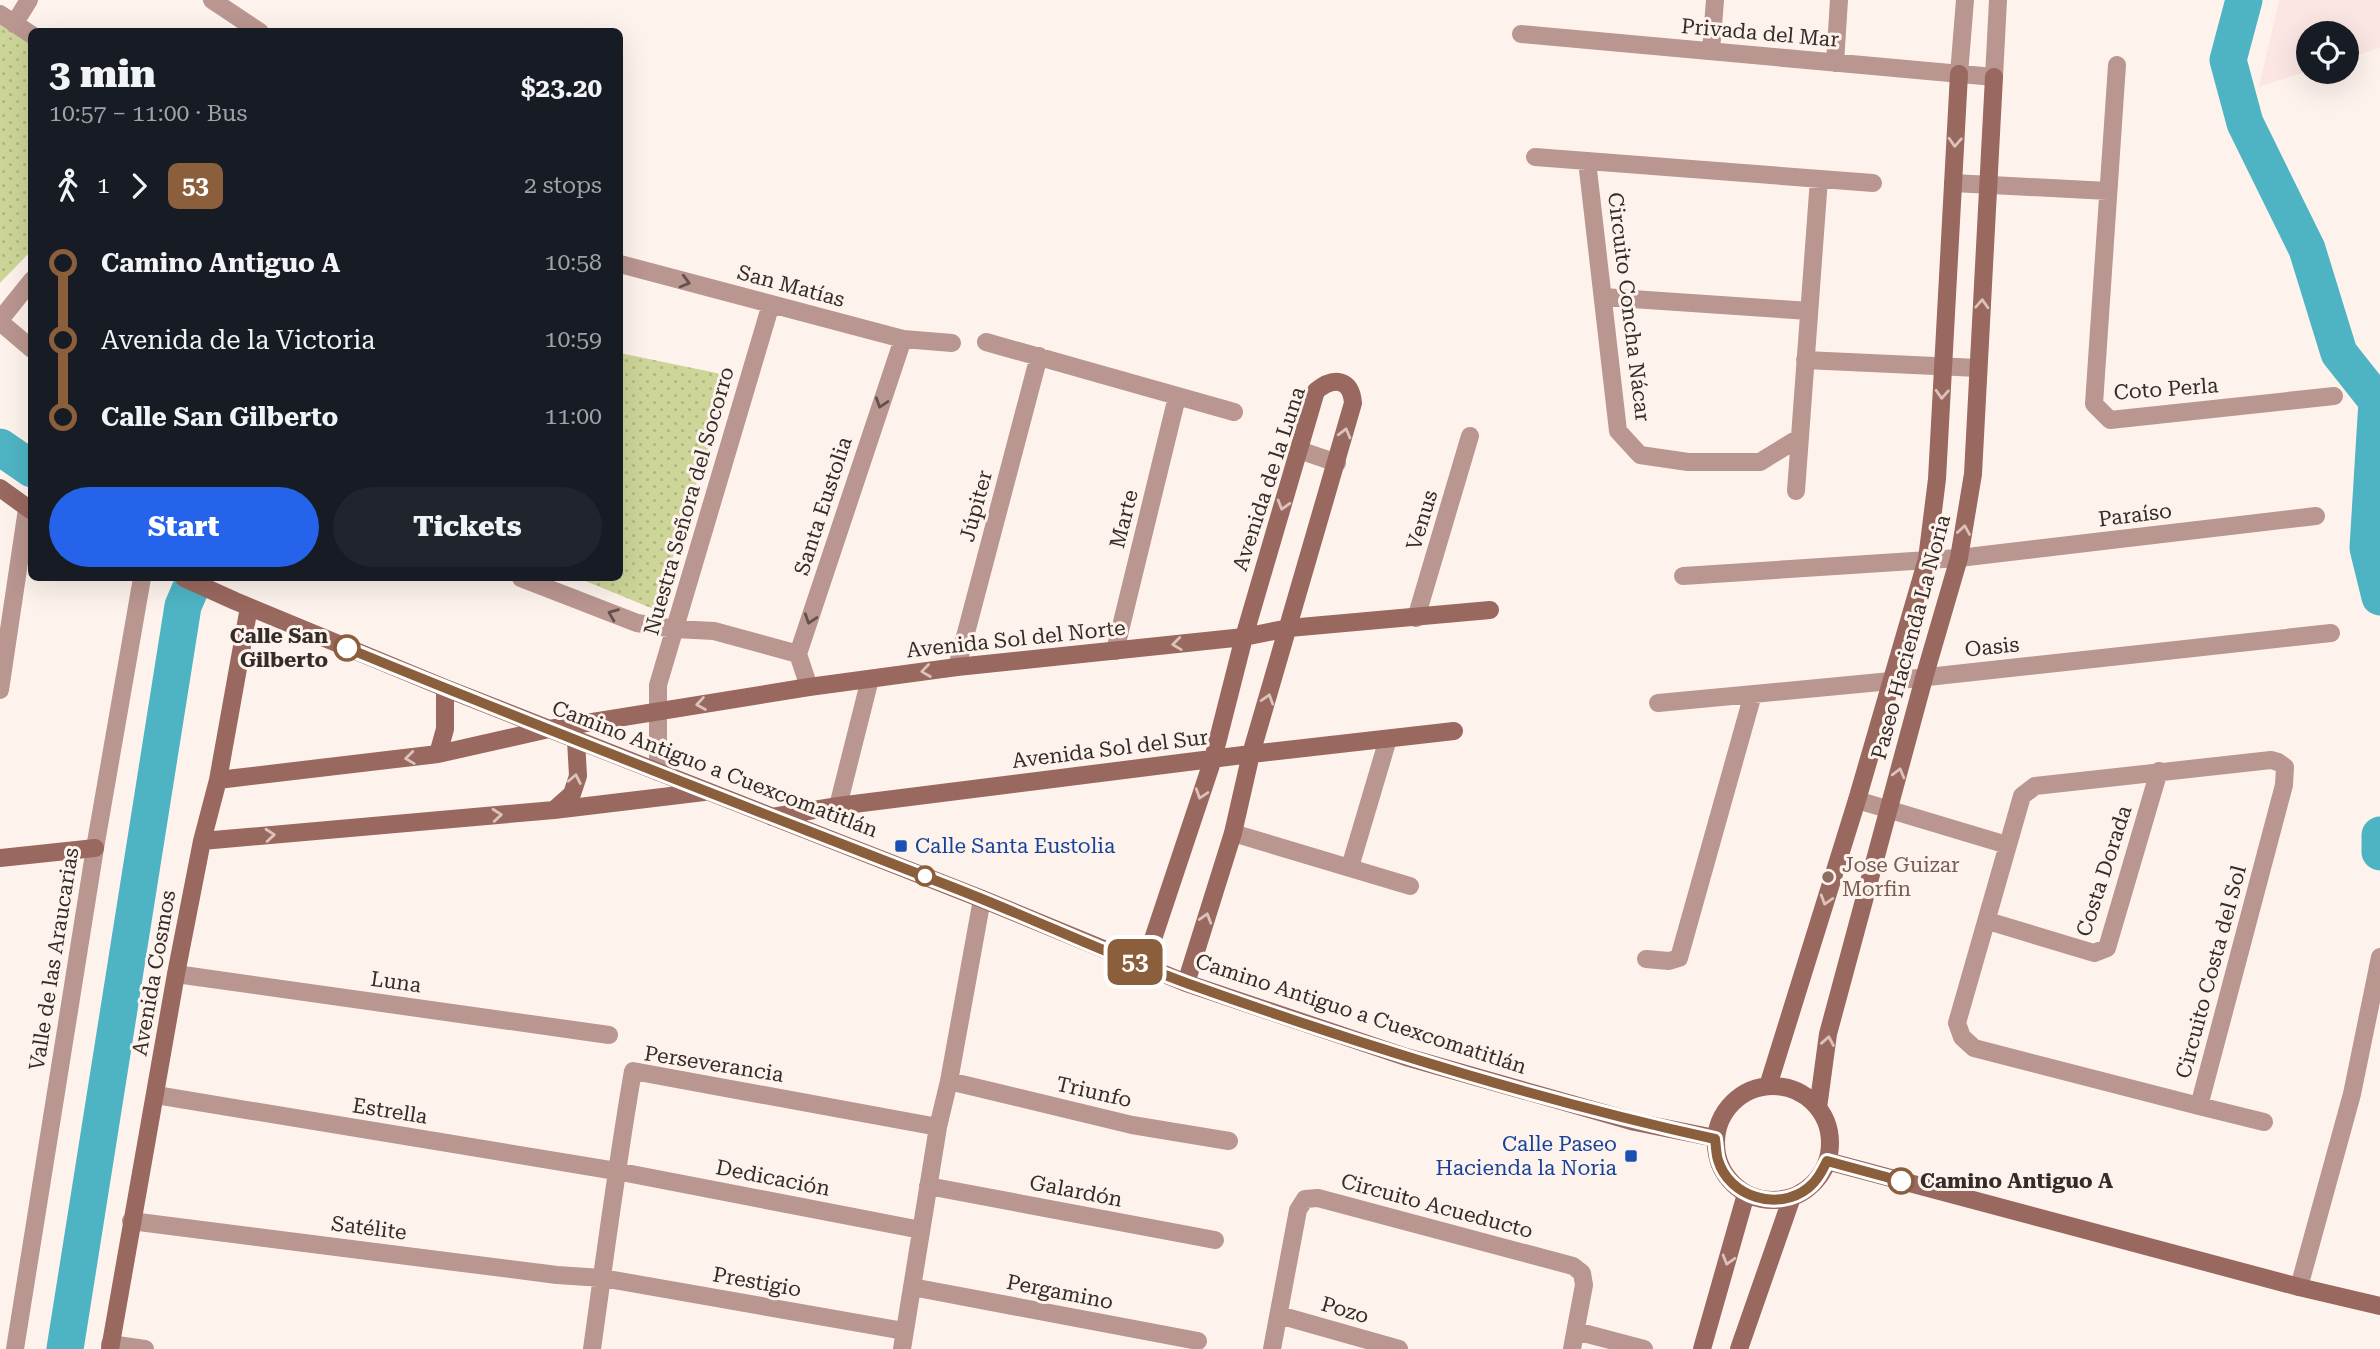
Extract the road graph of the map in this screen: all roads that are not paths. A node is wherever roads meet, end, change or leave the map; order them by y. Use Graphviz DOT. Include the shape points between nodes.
graph roads {
  1 [pos="29,0"];
  2 [pos="212,0"];
  3 [pos="1714,0"];
  4 [pos="1839,0"];
  5 [pos="1965,0"];
  6 [pos="1998,0"];
  7 [pos="7,19"];
  8 [pos="254,28"];
  9 [pos="28,32"];
  10 [pos="1521,34"];
  11 [pos="1711,51"];
  12 [pos="1835,63"];
  13 [pos="2117,65"];
  14 [pos="1959,74"];
  15 [pos="1994,77"];
  16 [pos="1535,157"];
  17 [pos="1587,161"];
  18 [pos="1819,179"];
  19 [pos="1873,183"];
  20 [pos="1953,183"];
  21 [pos="1988,185"];
  22 [pos="2108,191"];
  23 [pos="623,267"];
  24 [pos="28,285"];
  25 [pos="1603,297"];
  26 [pos="771,304"];
  27 [pos="1809,311"];
  28 [pos="0,321"];
  29 [pos="903,338"];
  30 [pos="986,342"];
  31 [pos="952,343"];
  32 [pos="28,346"];
  33 [pos="1039,356"];
  34 [pos="1805,359"];
  35 [pos="1943,368"];
  36 [pos="1979,368"];
  37 [pos="2334,396"];
  38 [pos="1178,397"];
  39 [pos="1234,412"];
  40 [pos="1470,436"];
  41 [pos="1799,438"];
  42 [pos="1299,450"];
  43 [pos="1337,463"];
  44 [pos="0,488"];
  45 [pos="1796,491"];
  46 [pos="28,509"];
  47 [pos="28,516"];
  48 [pos="2316,516"];
  49 [pos="1959,558"];
  50 [pos="1927,559"];
  51 [pos="1683,576"];
  52 [pos="141,581"];
  53 [pos="191,581"];
  54 [pos="529,581"];
  55 [pos="242,604"];
  56 [pos="1490,610"];
  57 [pos="1416,618"];
  58 [pos="1289,628"];
  59 [pos="675,629"];
  60 [pos="2331,633"];
  61 [pos="1244,636"];
  62 [pos="1115,651"];
  63 [pos="798,654"];
  64 [pos="957,667"];
  65 [pos="2,668"];
  66 [pos="1924,678"];
  67 [pos="870,679"];
  68 [pos="1891,681"];
  69 [pos="809,687"];
  70 [pos="445,688"];
  71 [pos="0,690"];
  72 [pos="1753,694"];
  73 [pos="1658,703"];
  74 [pos="657,711"];
  75 [pos="549,729"];
  76 [pos="1454,731"];
  77 [pos="1388,739"];
  78 [pos="576,740"];
  79 [pos="438,754"];
  80 [pos="1251,754"];
  81 [pos="1213,759"];
  82 [pos="2159,771"];
  83 [pos="658,772"];
  84 [pos="218,780"];
  85 [pos="706,792"];
  86 [pos="1857,800"];
  87 [pos="838,806"];
  88 [pos="1889,809"];
  89 [pos="554,810"];
  90 [pos="772,817"];
  91 [pos="1233,833"];
  92 [pos="202,842"];
  93 [pos="2007,845"];
  94 [pos="95,848"];
  95 [pos="0,858"];
  96 [pos="1350,867"];
  97 [pos="1410,886"];
  98 [pos="982,899"];
  99 [pos="1988,921"];
  100 [pos="2380,957"];
  101 [pos="1646,959"];
  102 [pos="1144,966"];
  103 [pos="176,974"];
  104 [pos="1186,983"];
  105 [pos="609,1035"];
  106 [pos="949,1081"];
  107 [pos="1768,1086"];
  108 [pos="156,1095"];
  109 [pos="2199,1106"];
  110 [pos="1818,1108"];
  111 [pos="2264,1122"];
  112 [pos="938,1127"];
  113 [pos="1715,1139"];
  114 [pos="1229,1141"];
  115 [pos="1827,1161"];
  116 [pos="616,1171"];
  117 [pos="928,1186"];
  118 [pos="1746,1194"];
  119 [pos="1792,1197"];
  120 [pos="131,1221"];
  121 [pos="921,1230"];
  122 [pos="1215,1240"];
  123 [pos="602,1278"];
  124 [pos="912,1287"];
  125 [pos="2299,1287"];
  126 [pos="2380,1306"];
  127 [pos="1279,1315"];
  128 [pos="904,1331"];
  129 [pos="1576,1331"];
  130 [pos="0,1335"];
  131 [pos="1198,1341"];
  132 [pos="110,1346"];
  133 [pos="16,1347"];
  134 [pos="145,1349"];
  135 [pos="592,1349"];
  136 [pos="902,1349"];
  137 [pos="1272,1349"];
  138 [pos="1399,1349"];
  139 [pos="1572,1349"];
  140 [pos="1644,1349"];
  141 [pos="1702,1349"];
  142 [pos="1739,1349"];
  1 -- 7 [label="street"];
  2 -- 8 [label="street"];
  3 -- 11 [label="street"];
  4 -- 12 [label="street"];
  5 -- 14 [label="street, Paseo Hacienda La Noria"];
  6 -- 15 [label="street, Paseo Hacienda La Noria"];
  7 -- 9 [label="street"];
  10 -- 11 [label="street, Privada del Mar"];
  11 -- 12 [label="street, Privada del Mar"];
  12 -- 14 [label="street, Privada del Mar"];
  13 -- 22 [label="street, Coto Perla"];
  14 -- 15 [label="street, Privada del Mar"];
  14 -- 20 [label="street, Paseo Hacienda La Noria, one-way"];
  15 -- 21 [label="street, Paseo Hacienda La Noria"];
  16 -- 17 [label="street, Circuito Concha Nácar"];
  17 -- 18 [label="street, Circuito Concha Nácar"];
  17 -- 25 [label="street, Circuito Concha Nácar"];
  18 -- 19 [label="street, Circuito Concha Nácar"];
  18 -- 27 [label="street"];
  20 -- 21 [label="street"];
  20 -- 35 [label="street, Paseo Hacienda La Noria"];
  21 -- 22 [label="street"];
  36 -- 21 [label="street, Paseo Hacienda La Noria, one-way"];
  22 -- 37 [label="street, Coto Perla" via="2094,404 2110,420"];
  23 -- 26 [label="street, San Matías, one-way"];
  24 -- 28 [label="street"];
  25 -- 27 [label="street"];
  25 -- 41 [label="street, Circuito Concha Nácar" via="1618,430 1640,455 1688,461 1760,461"];
  26 -- 29 [label="street, San Matías"];
  26 -- 59 [label="street, Nuestra Señora del Socorro"];
  27 -- 34 [label="street"];
  28 -- 32 [label="street"];
  29 -- 31 [label="street, San Matías"];
  29 -- 63 [label="street, Santa Eustolia, one-way"];
  30 -- 33 [label="street"];
  33 -- 38 [label="street"];
  33 -- 64 [label="street, Júpiter"];
  34 -- 35 [label="street"];
  34 -- 41 [label="street"];
  35 -- 36 [label="street"];
  35 -- 50 [label="street, Paseo Hacienda La Noria, one-way"];
  49 -- 36 [label="street, Paseo Hacienda La Noria, one-way" via="1973,474"];
  38 -- 39 [label="street"];
  38 -- 62 [label="street, Marte"];
  40 -- 57 [label="street, Venus"];
  41 -- 45 [label="street"];
  42 -- 43 [label="street"];
  43 -- 42 [label="street, Avenida de la Luna, one-way" via="1353,403 1352,392 1345,385 1325,383 1317,391"];
  42 -- 61 [label="street, Avenida de la Luna, one-way"];
  43 -- 58 [label="street, Avenida de la Luna"];
  44 -- 46 [label="street"];
  47 -- 65 [label="street"];
  48 -- 49 [label="street, Paraíso"];
  49 -- 50 [label="street, Paraíso"];
  49 -- 66 [label="street, Paseo Hacienda La Noria"];
  50 -- 51 [label="street"];
  50 -- 68 [label="street, Paseo Hacienda La Noria"];
  52 -- 94 [label="street, Valle de las Araucarias"];
  53 -- 55 [label="street, Camino Antiguo a Cuexcomatitlán"];
  59 -- 54 [label="street, one-way" via="637,623"];
  55 -- 70 [label="street, Camino Antiguo a Cuexcomatitlán"];
  55 -- 84 [label="street, Avenida Cosmos"];
  56 -- 57 [label="street, Avenida Sol del Norte"];
  57 -- 58 [label="street, Avenida Sol del Norte"];
  58 -- 61 [label="street, Avenida Sol del Norte"];
  80 -- 58 [label="street, Avenida de la Luna, one-way"];
  59 -- 63 [label="street" via="715,631"];
  59 -- 74 [label="street, Nuestra Señora del Socorro" via="658,685"];
  60 -- 66 [label="street, Oasis"];
  61 -- 62 [label="street, Avenida Sol del Norte, one-way"];
  61 -- 81 [label="street, Avenida de la Luna"];
  62 -- 64 [label="street, Avenida Sol del Norte"];
  63 -- 69 [label="street"];
  64 -- 67 [label="street, Avenida Sol del Norte, one-way"];
  65 -- 71 [label="street"];
  66 -- 68 [label="street, Oasis"];
  88 -- 66 [label="street, Paseo Hacienda La Noria, one-way"];
  67 -- 69 [label="street, Avenida Sol del Norte"];
  67 -- 87 [label="street"];
  68 -- 72 [label="street, Oasis"];
  68 -- 86 [label="street, Paseo Hacienda La Noria"];
  69 -- 74 [label="street, Avenida Sol del Norte, one-way"];
  70 -- 75 [label="street, Camino Antiguo a Cuexcomatitlán"];
  70 -- 79 [label="street" via="445,729"];
  72 -- 73 [label="street, Oasis"];
  72 -- 101 [label="street" via="1679,958"];
  74 -- 75 [label="street, Avenida Sol del Norte"];
  74 -- 83 [label="street, Nuestra Señora del Socorro"];
  75 -- 78 [label="street, Camino Antiguo a Cuexcomatitlán"];
  75 -- 79 [label="street, Avenida Sol del Norte"];
  76 -- 77 [label="street, Avenida Sol del Sur"];
  77 -- 80 [label="street, Avenida Sol del Sur"];
  77 -- 96 [label="street"];
  78 -- 83 [label="street, Camino Antiguo a Cuexcomatitlán"];
  89 -- 78 [label="street, one-way" via="572,794 578,776"];
  79 -- 84 [label="street, Avenida Sol del Norte, one-way"];
  80 -- 81 [label="street, Avenida Sol del Sur"];
  80 -- 91 [label="street, Avenida de la Luna"];
  81 -- 87 [label="street, Avenida Sol del Sur"];
  81 -- 102 [label="street, Avenida de la Luna, one-way"];
  82 -- 93 [label="street, Circuito Costa del Sol" via="2035,786 2022,796"];
  82 -- 99 [label="street, Costa Dorada" via="2107,948 2094,953"];
  82 -- 109 [label="street, Circuito Costa del Sol" via="2271,760 2285,767 2286,775"];
  83 -- 85 [label="street, Camino Antiguo a Cuexcomatitlán"];
  84 -- 92 [label="street, Avenida Cosmos"];
  85 -- 89 [label="street"];
  85 -- 90 [label="street, Camino Antiguo a Cuexcomatitlán"];
  86 -- 88 [label="street"];
  86 -- 107 [label="street, Paseo Hacienda La Noria, one-way"];
  87 -- 90 [label="street, Avenida Sol del Sur"];
  88 -- 93 [label="street"];
  110 -- 88 [label="street, Paseo Hacienda La Noria, one-way" via="1829,1034"];
  92 -- 89 [label="street, one-way"];
  90 -- 98 [label="street, Camino Antiguo a Cuexcomatitlán"];
  91 -- 96 [label="street"];
  104 -- 91 [label="street, Avenida de la Luna, one-way"];
  92 -- 103 [label="street, Avenida Cosmos"];
  93 -- 99 [label="street, Circuito Costa del Sol"];
  94 -- 95 [label="street"];
  94 -- 133 [label="street, Valle de las Araucarias"];
  96 -- 97 [label="street"];
  98 -- 102 [label="street, Camino Antiguo a Cuexcomatitlán"];
  98 -- 106 [label="street"];
  99 -- 109 [label="street, Circuito Costa del Sol" via="1957,1023 1962,1037 1974,1048"];
  100 -- 125 [label="street" via="2352,1094"];
  102 -- 104 [label="street, Camino Antiguo a Cuexcomatitlán"];
  103 -- 105 [label="street, Luna"];
  103 -- 108 [label="street, Avenida Cosmos"];
  104 -- 113 [label="street, Camino Antiguo a Cuexcomatitlán" via="1406,1057 1635,1122"];
  106 -- 112 [label="street"];
  106 -- 114 [label="street, Triunfo" via="1132,1125"];
  107 -- 110 [label="street" via="1787,1088"];
  107 -- 113 [label="street" via="1749,1091 1732,1103 1720,1119"];
  108 -- 116 [label="street, Estrella"];
  108 -- 120 [label="street, Avenida Cosmos"];
  109 -- 111 [label="street"];
  110 -- 115 [label="street" via="1829,1134"];
  112 -- 116 [label="street, Perseverancia" via="633,1071"];
  112 -- 117 [label="street"];
  113 -- 118 [label="street" via="1723,1170"];
  115 -- 119 [label="street" via="1807,1189"];
  115 -- 125 [label="street"];
  116 -- 121 [label="street, Dedicación"];
  116 -- 123 [label="street, Perseverancia"];
  117 -- 121 [label="street"];
  117 -- 122 [label="street, Galardón"];
  118 -- 119 [label="street" via="1761,1199"];
  118 -- 141 [label="street, one-way"];
  119 -- 142 [label="street"];
  120 -- 123 [label="street, Satélite"];
  120 -- 132 [label="street, Avenida Cosmos"];
  121 -- 124 [label="street"];
  123 -- 128 [label="street, Prestigio"];
  123 -- 135 [label="street, Perseverancia"];
  124 -- 128 [label="street"];
  124 -- 131 [label="street, Pergamino"];
  125 -- 126 [label="street"];
  127 -- 129 [label="street, Circuito Acueducto" via="1298,1210 1305,1199 1318,1198 1573,1266 1582,1273 1584,1284"];
  127 -- 137 [label="street, Circuito Acueducto"];
  127 -- 138 [label="street, Pozo"];
  128 -- 136 [label="street"];
  129 -- 139 [label="street"];
  129 -- 140 [label="street"];
  130 -- 133 [label="street"];
  132 -- 134 [label="street"];
}
